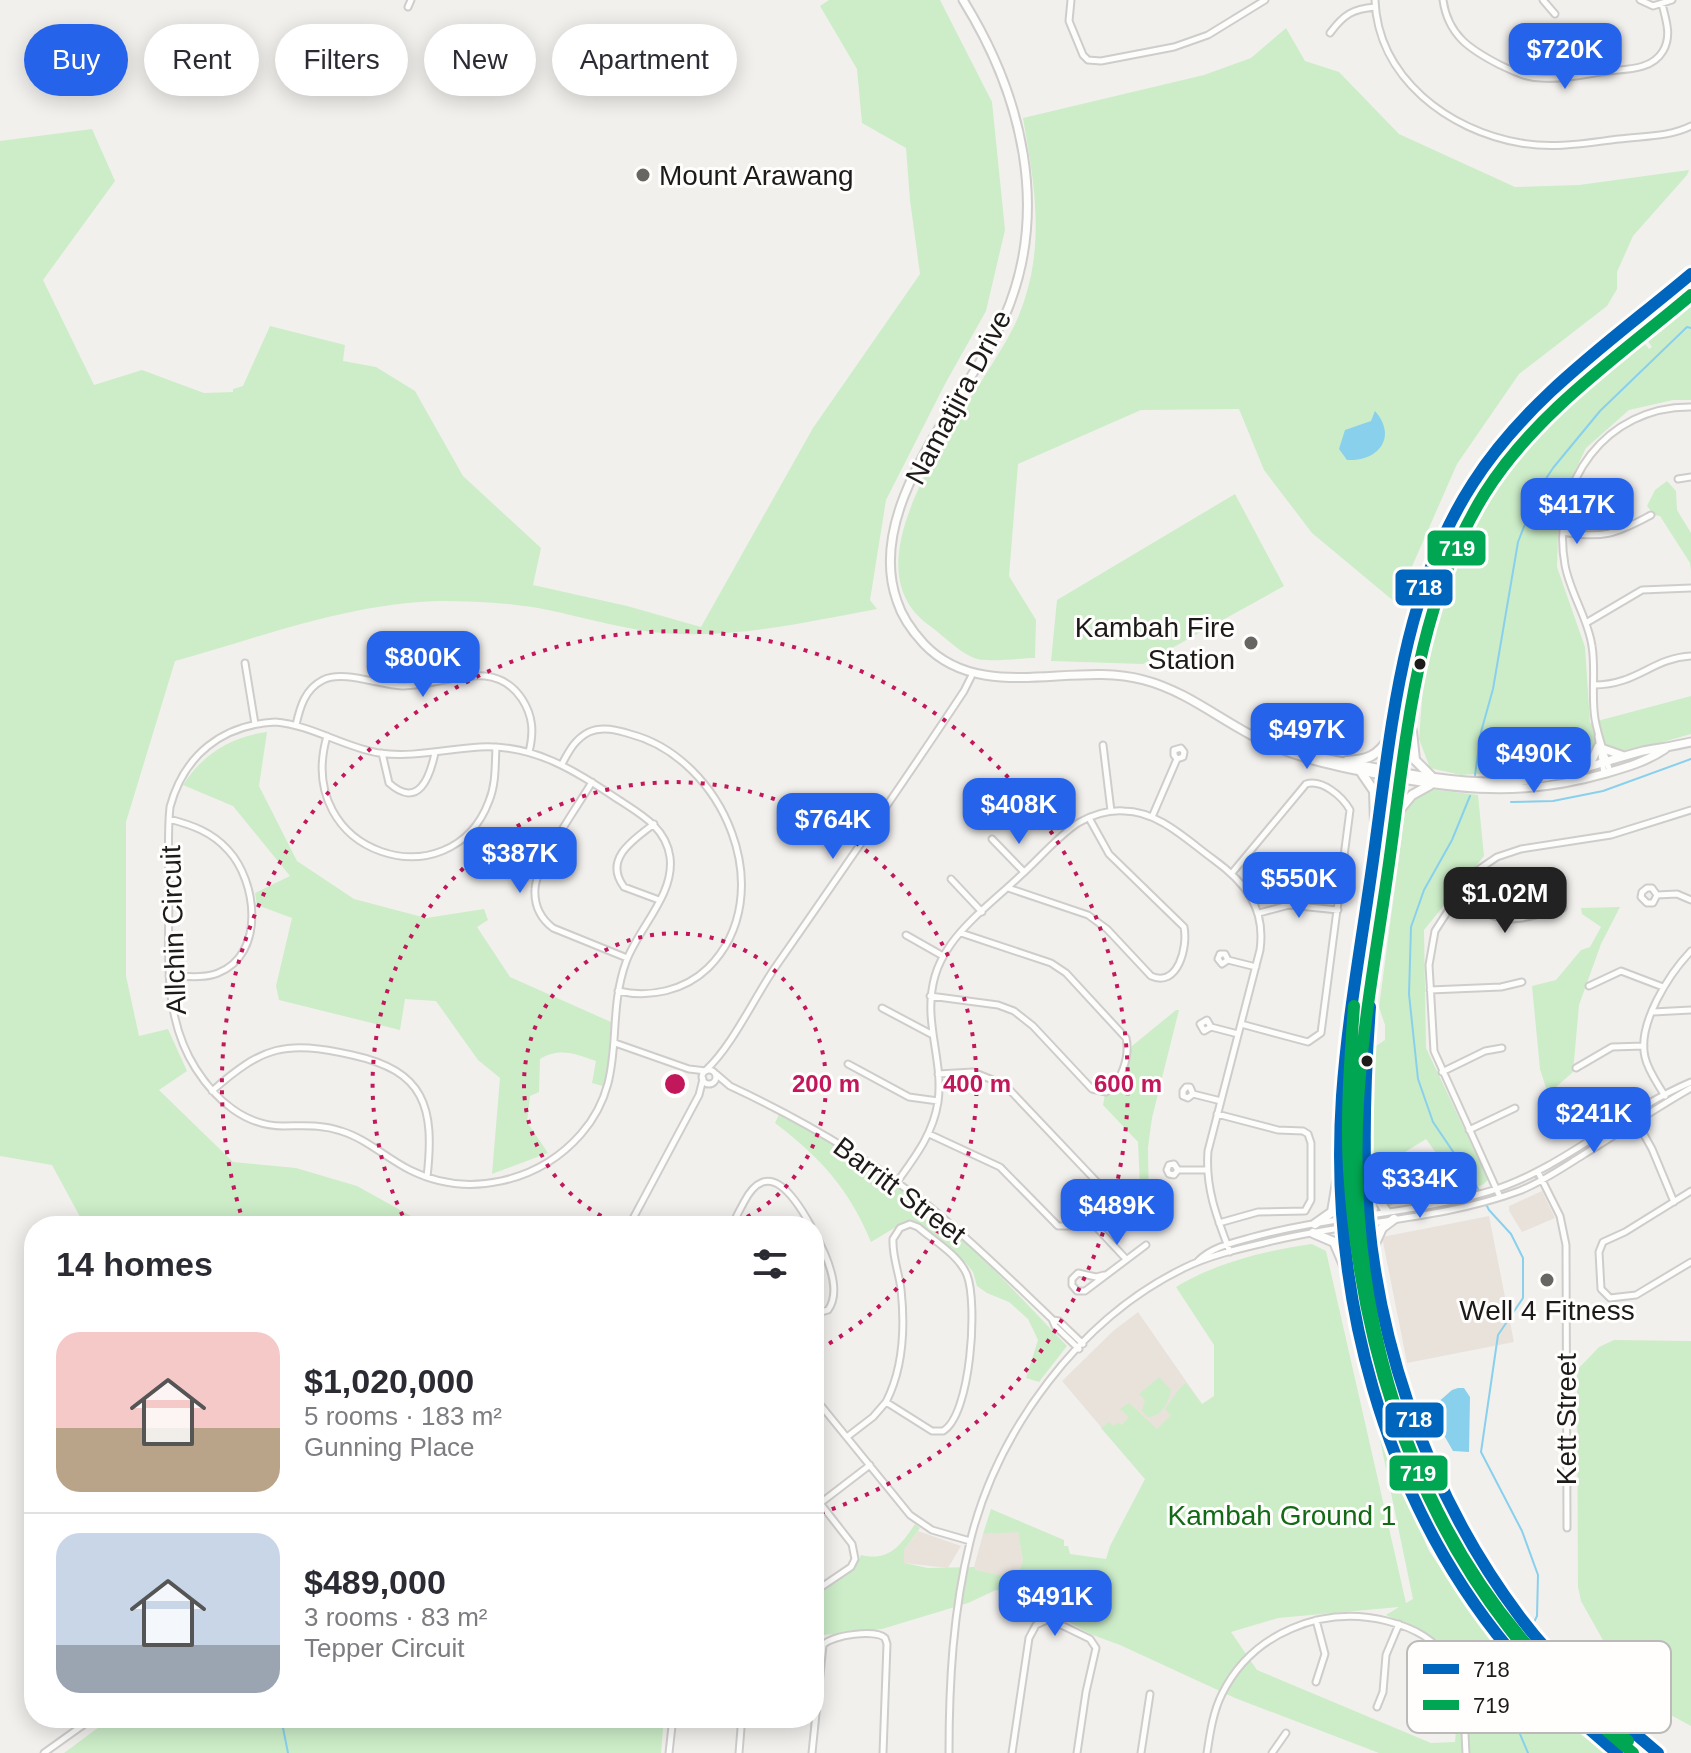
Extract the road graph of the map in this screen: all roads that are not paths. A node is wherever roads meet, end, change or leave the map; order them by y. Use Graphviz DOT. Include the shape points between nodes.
graph roads {
  1 [pos="963,0"];
  2 [pos="1071,0"];
  3 [pos="1265,0"];
  4 [pos="1443,0"];
  5 [pos="1543,0"];
  6 [pos="1640,0"];
  7 [pos="1672,0"];
  8 [pos="1375,3"];
  9 [pos="1662,4"];
  10 [pos="1555,14"];
  11 [pos="1330,33"];
  12 [pos="1691,126"];
  13 [pos="1691,274"];
  14 [pos="1691,282"];
  15 [pos="1691,407"];
  16 [pos="1691,477"];
  17 [pos="1678,479"];
  18 [pos="1651,515"];
  19 [pos="1563,532"];
  20 [pos="1691,588"];
  21 [pos="1586,623"];
  22 [pos="1691,656"];
  23 [pos="245,663"];
  24 [pos="973,673"];
  25 [pos="1594,685"];
  26 [pos="1411,715"];
  27 [pos="255,724"];
  28 [pos="296,725"];
  29 [pos="327,736"];
  30 [pos="1391,736"];
  31 [pos="1691,742"];
  32 [pos="1103,745"];
  33 [pos="496,747"];
  34 [pos="1601,748"];
  35 [pos="1665,749"];
  36 [pos="1283,750"];
  37 [pos="529,752"];
  38 [pos="382,753"];
  39 [pos="435,753"];
  40 [pos="1626,757"];
  41 [pos="1177,759"];
  42 [pos="1347,761"];
  43 [pos="562,764"];
  44 [pos="1606,768"];
  45 [pos="1581,771"];
  46 [pos="1361,772"];
  47 [pos="1386,772"];
  48 [pos="1402,775"];
  49 [pos="1431,780"];
  50 [pos="592,782"];
  51 [pos="1035,792"];
  52 [pos="1691,810"];
  53 [pos="1111,811"];
  54 [pos="1396,814"];
  55 [pos="1152,817"];
  56 [pos="1089,818"];
  57 [pos="169,819"];
  58 [pos="654,824"];
  59 [pos="1070,829"];
  60 [pos="992,839"];
  61 [pos="1376,840"];
  62 [pos="1024,872"];
  63 [pos="1232,873"];
  64 [pos="951,879"];
  65 [pos="1008,888"];
  66 [pos="1458,895"];
  67 [pos="1657,895"];
  68 [pos="659,900"];
  69 [pos="1691,900"];
  70 [pos="1563,908"];
  71 [pos="1338,910"];
  72 [pos="982,912"];
  73 [pos="1259,913"];
  74 [pos="960,933"];
  75 [pos="906,935"];
  76 [pos="1691,951"];
  77 [pos="943,956"];
  78 [pos="627,958"];
  79 [pos="1228,960"];
  80 [pos="1256,967"];
  81 [pos="169,976"];
  82 [pos="1522,982"];
  83 [pos="1589,986"];
  84 [pos="1663,987"];
  85 [pos="1430,990"];
  86 [pos="618,991"];
  87 [pos="930,996"];
  88 [pos="882,1008"];
  89 [pos="1691,1010"];
  90 [pos="1653,1012"];
  91 [pos="1241,1024"];
  92 [pos="1211,1027"];
  93 [pos="1238,1034"];
  94 [pos="931,1035"];
  95 [pos="615,1043"];
  96 [pos="1644,1046"];
  97 [pos="1502,1048"];
  98 [pos="719,1059"];
  99 [pos="848,1064"];
  100 [pos="1576,1068"];
  101 [pos="689,1069"];
  102 [pos="706,1071"];
  103 [pos="1442,1072"];
  104 [pos="716,1074"];
  105 [pos="938,1074"];
  106 [pos="703,1079"];
  107 [pos="712,1084"];
  108 [pos="1691,1085"];
  109 [pos="730,1086"];
  110 [pos="212,1091"];
  111 [pos="1193,1094"];
  112 [pos="699,1095"];
  113 [pos="1666,1099"];
  114 [pos="938,1101"];
  115 [pos="1221,1101"];
  116 [pos="1515,1108"];
  117 [pos="1217,1114"];
  118 [pos="1633,1115"];
  119 [pos="1637,1121"];
  120 [pos="1469,1130"];
  121 [pos="929,1134"];
  122 [pos="1363,1161"];
  123 [pos="1178,1170"];
  124 [pos="1207,1170"];
  125 [pos="1538,1172"];
  126 [pos="1340,1173"];
  127 [pos="427,1177"];
  128 [pos="1543,1180"];
  129 [pos="897,1182"];
  130 [pos="1496,1189"];
  131 [pos="1691,1191"];
  132 [pos="1500,1197"];
  133 [pos="1674,1202"];
  134 [pos="1386,1211"];
  135 [pos="634,1216"];
  136 [pos="738,1216"];
  137 [pos="804,1216"];
  138 [pos="1086,1216"];
  139 [pos="1368,1219"];
  140 [pos="1394,1219"];
  141 [pos="1219,1223"];
  142 [pos="1344,1223"];
  143 [pos="1314,1229"];
  144 [pos="1146,1245"];
  145 [pos="1228,1249"];
  146 [pos="1371,1254"];
  147 [pos="824,1255"];
  148 [pos="1126,1259"];
  149 [pos="1691,1262"];
  150 [pos="1349,1274"];
  151 [pos="1104,1275"];
  152 [pos="824,1311"];
  153 [pos="1081,1346"];
  154 [pos="886,1402"];
  155 [pos="824,1409"];
  156 [pos="847,1437"];
  157 [pos="870,1465"];
  158 [pos="824,1500"];
  159 [pos="824,1508"];
  160 [pos="1567,1528"];
  161 [pos="970,1541"];
  162 [pos="824,1585"];
  163 [pos="1316,1620"];
  164 [pos="1399,1624"];
  165 [pos="1432,1641"];
  166 [pos="1501,1641"];
  167 [pos="1539,1641"];
  168 [pos="824,1644"];
  169 [pos="1316,1682"];
  170 [pos="1150,1694"];
  171 [pos="1377,1707"];
  172 [pos="79,1728"];
  173 [pos="672,1728"];
  174 [pos="740,1728"];
  175 [pos="815,1728"];
  176 [pos="1286,1733"];
  177 [pos="1465,1733"];
  178 [pos="1594,1733"];
  179 [pos="1635,1733"];
  180 [pos="44,1753"];
  181 [pos="669,1753"];
  182 [pos="739,1753"];
  183 [pos="812,1753"];
  184 [pos="883,1753"];
  185 [pos="949,1753"];
  186 [pos="1012,1753"];
  187 [pos="1077,1753"];
  188 [pos="1141,1753"];
  189 [pos="1207,1753"];
  190 [pos="1272,1753"];
  191 [pos="1466,1753"];
  192 [pos="1617,1753"];
  193 [pos="1658,1753"];
  1 -- 24 [label="main road, Namatjira Drive" via="1016,113 1027,170 1025,233 1005,314 904,498 892,539 890,573 895,598 915,634 942,659"];
  2 -- 3 [label="street" via="1069,21 1083,55 1101,61 1208,35"];
  4 -- 9 [label="street" via="1451,26 1469,48 1518,73 1545,79 1638,68 1655,60 1667,41"];
  5 -- 10 [label="street"];
  6 -- 9 [label="street"];
  7 -- 9 [label="street"];
  8 -- 11 [label="street" via="1344,14"];
  8 -- 12 [label="street" via="1388,53 1412,89 1489,135 1570,145"];
  13 -- 30 [label="highway" via="1532,409 1475,478 1425,583 1400,673"];
  14 -- 26 [label="highway" via="1540,411 1487,472 1456,527 1436,578"];
  15 -- 19 [label="street" via="1639,416 1599,444 1577,476"];
  16 -- 17 [label="street"];
  18 -- 19 [label="street" via="1611,534"];
  19 -- 21 [label="street" via="1567,572"];
  20 -- 21 [label="street" via="1642,590"];
  21 -- 25 [label="street"];
  22 -- 25 [label="street" via="1668,660 1628,681"];
  23 -- 27 [label="street"];
  24 -- 36 [label="main road" via="1002,678 1137,678 1170,689"];
  24 -- 98 [label="street"];
  25 -- 34 [label="street"];
  26 -- 48 [label="highway"];
  26 -- 49 [label="highway" via="1414,757"];
  27 -- 28 [label="street, Allchin Circuit"];
  27 -- 57 [label="street, Allchin Circuit" via="222,735 190,763 173,796"];
  28 -- 29 [label="street, Allchin Circuit"];
  28 -- 37 [label="street" via="307,694 330,677 410,686 477,674 510,686 524,703 532,727"];
  29 -- 33 [label="street" via="321,765 329,807 360,842 396,856 433,853 473,827 494,786"];
  29 -- 38 [label="street, Allchin Circuit"];
  30 -- 42 [label="highway" via="1373,757"];
  30 -- 47 [label="highway"];
  31 -- 35 [label="main road"];
  32 -- 53 [label="street"];
  33 -- 37 [label="street, Allchin Circuit"];
  33 -- 39 [label="street, Allchin Circuit"];
  34 -- 40 [label="main road"];
  34 -- 44 [label="street"];
  34 -- 45 [label="main road"];
  35 -- 40 [label="main road"];
  35 -- 44 [label="main road" via="1644,761"];
  36 -- 42 [label="main road"];
  36 -- 46 [label="main road"];
  37 -- 43 [label="street, Allchin Circuit"];
  38 -- 39 [label="street, Allchin Circuit"];
  38 -- 39 [label="street" via="389,783 410,792 427,782"];
  40 -- 44 [label="main road"];
  41 -- 55 [label="street"];
  42 -- 47 [label="main road"];
  43 -- 50 [label="street, Allchin Circuit"];
  43 -- 86 [label="street" via="574,743 595,730 621,731 650,741 679,758 703,782 735,839 739,906 717,959 673,989"];
  44 -- 45 [label="main road"];
  44 -- 49 [label="main road" via="1556,786 1515,790 1473,790"];
  45 -- 49 [label="main road" via="1505,782"];
  46 -- 47 [label="main road"];
  46 -- 61 [label="highway" via="1375,794"];
  47 -- 48 [label="main road"];
  47 -- 61 [label="highway"];
  48 -- 49 [label="main road"];
  48 -- 54 [label="highway"];
  49 -- 54 [label="highway"];
  50 -- 58 [label="street, Allchin Circuit"];
  50 -- 78 [label="street" via="540,871 535,899 553,928"];
  51 -- 59 [label="street"];
  52 -- 66 [label="street" via="1611,835 1509,852 1486,864"];
  53 -- 55 [label="street"];
  53 -- 56 [label="street"];
  54 -- 122 [label="highway" via="1370,1003"];
  55 -- 63 [label="street"];
  56 -- 59 [label="street"];
  56 -- 65 [label="street" via="1109,854 1184,927 1178,966 1170,976 1151,976 1088,915"];
  57 -- 81 [label="street, Allchin Circuit"];
  57 -- 81 [label="street" via="202,830 229,851 249,886 252,907 249,936 232,965 211,976"];
  58 -- 68 [label="street, Allchin Circuit" via="671,865"];
  58 -- 68 [label="street" via="625,847 617,867 624,887"];
  59 -- 62 [label="street"];
  60 -- 62 [label="street"];
  61 -- 126 [label="highway" via="1342,1093"];
  62 -- 65 [label="street"];
  63 -- 71 [label="street" via="1301,788 1316,782 1350,810"];
  63 -- 73 [label="street"];
  64 -- 72 [label="street"];
  65 -- 72 [label="street"];
  66 -- 70 [label="street" via="1502,920"];
  66 -- 85 [label="street" via="1431,942"];
  67 -- 69 [label="street"];
  68 -- 78 [label="street, Allchin Circuit"];
  71 -- 73 [label="street" via="1289,905"];
  71 -- 91 [label="street" via="1324,1027 1318,1037 1303,1041"];
  72 -- 74 [label="street"];
  73 -- 80 [label="street"];
  74 -- 77 [label="street"];
  74 -- 87 [label="street" via="1066,973 1126,1038 1118,1082 1106,1092 1092,1089 1033,1026 1009,1009"];
  75 -- 77 [label="street"];
  76 -- 84 [label="street"];
  77 -- 87 [label="street"];
  78 -- 86 [label="street, Allchin Circuit"];
  79 -- 80 [label="street"];
  80 -- 91 [label="street"];
  81 -- 110 [label="street, Allchin Circuit" via="179,1034"];
  82 -- 85 [label="street"];
  83 -- 84 [label="street" via="1625,971"];
  84 -- 90 [label="street"];
  85 -- 103 [label="street" via="1432,1041"];
  86 -- 95 [label="street, Allchin Circuit"];
  87 -- 94 [label="street"];
  88 -- 94 [label="street"];
  89 -- 90 [label="street"];
  90 -- 96 [label="street"];
  91 -- 93 [label="street"];
  92 -- 93 [label="street"];
  93 -- 115 [label="street"];
  94 -- 105 [label="street"];
  95 -- 101 [label="street"];
  95 -- 127 [label="street, Allchin Circuit" via="599,1107 556,1158 494,1183 458,1184"];
  96 -- 100 [label="street" via="1612,1047"];
  96 -- 113 [label="street" via="1647,1065"];
  97 -- 103 [label="street"];
  98 -- 102 [label="street"];
  98 -- 104 [label="street"];
  99 -- 114 [label="street" via="909,1097"];
  101 -- 102 [label="street"];
  101 -- 106 [label="street"];
  102 -- 104 [label="street"];
  102 -- 106 [label="street"];
  103 -- 120 [label="street"];
  104 -- 107 [label="street"];
  104 -- 109 [label="street, Barritt Street"];
  105 -- 114 [label="street"];
  105 -- 138 [label="street" via="984,1074 1015,1093 1100,1185 1100,1200"];
  106 -- 107 [label="street, Barritt Street"];
  106 -- 112 [label="street"];
  107 -- 109 [label="street, Barritt Street"];
  107 -- 112 [label="street"];
  108 -- 113 [label="street"];
  109 -- 129 [label="street, Barritt Street" via="826,1135"];
  110 -- 127 [label="street, Allchin Circuit" via="253,1120 339,1130"];
  110 -- 127 [label="street" via="245,1063 280,1048 310,1047 380,1062 404,1076 425,1108 431,1141"];
  111 -- 115 [label="street"];
  112 -- 135 [label="street"];
  113 -- 118 [label="street"];
  113 -- 119 [label="street"];
  114 -- 121 [label="street"];
  115 -- 117 [label="street"];
  116 -- 120 [label="street"];
  117 -- 124 [label="street"];
  117 -- 141 [label="street" via="1303,1131 1311,1143 1311,1200 1305,1211 1258,1212"];
  118 -- 119 [label="street"];
  118 -- 125 [label="street"];
  119 -- 128 [label="street"];
  119 -- 133 [label="street"];
  120 -- 130 [label="street"];
  121 -- 129 [label="street"];
  121 -- 138 [label="street" via="1000,1167 1058,1226 1072,1226"];
  122 -- 134 [label="highway" via="1371,1188"];
  122 -- 139 [label="highway"];
  123 -- 124 [label="street"];
  124 -- 141 [label="street"];
  125 -- 128 [label="street, Kett Street"];
  125 -- 130 [label="street"];
  126 -- 142 [label="highway"];
  126 -- 143 [label="highway" via="1332,1212"];
  128 -- 132 [label="street"];
  128 -- 160 [label="street, Kett Street" via="1560,1216 1566,1245"];
  129 -- 153 [label="street, Barritt Street" via="1059,1321"];
  130 -- 132 [label="street"];
  130 -- 134 [label="street"];
  131 -- 133 [label="street"];
  132 -- 140 [label="street"];
  133 -- 149 [label="street" via="1603,1242 1601,1289 1612,1299 1631,1297"];
  134 -- 139 [label="street"];
  136 -- 137 [label="street" via="751,1189 766,1180 778,1184"];
  138 -- 148 [label="street"];
  139 -- 140 [label="street"];
  139 -- 142 [label="street"];
  139 -- 146 [label="highway"];
  140 -- 146 [label="highway" via="1382,1228"];
  141 -- 145 [label="street"];
  142 -- 143 [label="street"];
  142 -- 150 [label="highway"];
  143 -- 145 [label="street"];
  143 -- 150 [label="highway" via="1334,1242"];
  144 -- 148 [label="street"];
  145 -- 153 [label="street" via="1166,1277"];
  146 -- 167 [label="highway" via="1403,1387 1444,1494 1482,1563"];
  147 -- 152 [label="street" via="834,1294"];
  148 -- 151 [label="street"];
  150 -- 166 [label="highway" via="1374,1395 1401,1474 1436,1547"];
  151 -- 151 [label="street" via="1085,1291 1072,1285 1078,1273"];
  153 -- 161 [label="street" via="1028,1413 1000,1461"];
  154 -- 154 [label="street" via="932,1431 943,1431 955,1420 969,1362 972,1313 967,1276 954,1258 910,1224 893,1239 902,1334"];
  154 -- 156 [label="street"];
  155 -- 156 [label="street"];
  156 -- 157 [label="street"];
  157 -- 158 [label="street"];
  157 -- 161 [label="street" via="920,1523"];
  159 -- 162 [label="street" via="852,1544 855,1559"];
  161 -- 185 [label="street" via="952,1661"];
  163 -- 164 [label="street" via="1365,1617"];
  163 -- 169 [label="street" via="1325,1654"];
  163 -- 189 [label="street" via="1265,1643 1232,1677 1216,1711"];
  164 -- 165 [label="street"];
  164 -- 171 [label="street" via="1386,1655"];
  168 -- 184 [label="street" via="875,1632 885,1638"];
  170 -- 188 [label="street"];
  172 -- 180 [label="street"];
  173 -- 181 [label="street"];
  174 -- 182 [label="street"];
  175 -- 183 [label="street"];
  176 -- 190 [label="street"];
  177 -- 191 [label="street"];
  178 -- 192 [label="highway"];
  179 -- 193 [label="highway"];
  186 -- 187 [label="street" via="1027,1646 1036,1625 1046,1619 1090,1639 1096,1648"];
}
